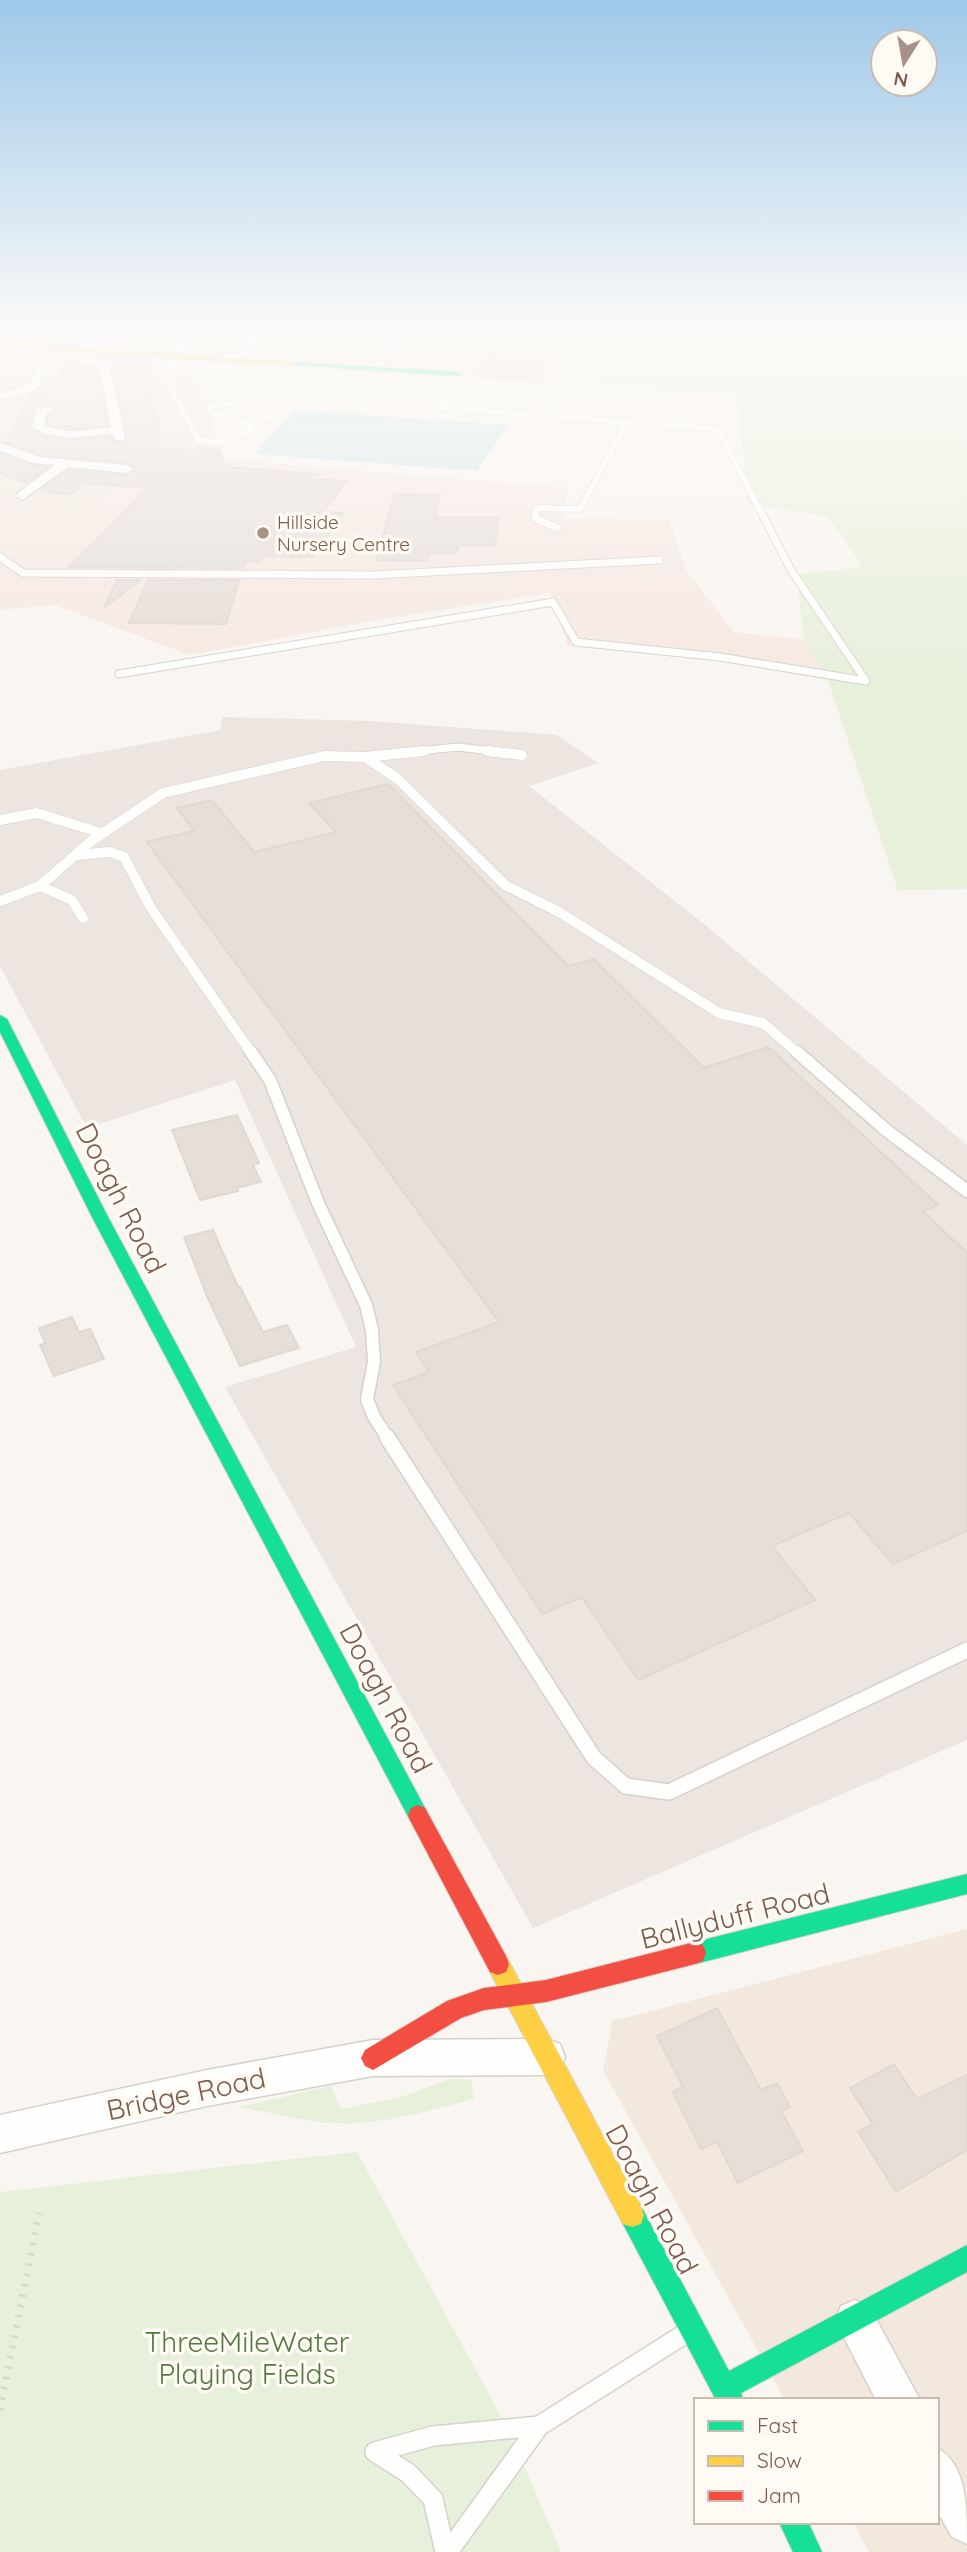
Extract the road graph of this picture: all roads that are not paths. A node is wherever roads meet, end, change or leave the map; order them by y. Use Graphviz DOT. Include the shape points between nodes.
graph roads {
  1 [pos="3,448"];
  2 [pos="612,448"];
  3 [pos="729,448"];
  4 [pos="67,462"];
  5 [pos="127,469"];
  6 [pos="22,496"];
  7 [pos="557,528"];
  8 [pos="0,557"];
  9 [pos="659,560"];
  10 [pos="120,674"];
  11 [pos="522,755"];
  12 [pos="365,757"];
  13 [pos="0,820"];
  14 [pos="101,833"];
  15 [pos="76,855"];
  16 [pos="40,886"];
  17 [pos="0,901"];
  18 [pos="83,918"];
  19 [pos="0,1019"];
  20 [pos="8,1051"];
  21 [pos="967,1191"];
  22 [pos="967,1650"];
  23 [pos="967,1884"];
  24 [pos="515,1997"];
  25 [pos="547,2057"];
  26 [pos="373,2059"];
  27 [pos="0,2134"];
  28 [pos="967,2258"];
  29 [pos="855,2320"];
  30 [pos="692,2329"];
  31 [pos="727,2394"];
  32 [pos="898,2398"];
  33 [pos="538,2426"];
  34 [pos="375,2452"];
  35 [pos="939,2473"];
  36 [pos="967,2522"];
  37 [pos="794,2524"];
  38 [pos="447,2552"];
  39 [pos="808,2552"];
  1 -- 4 [label="street" via="38,460"];
  2 -- 7 [label="lane" via="580,509 537,508 535,518"];
  3 -- 10 [label="lane" via="791,570 866,681 720,657 576,642 553,603"];
  4 -- 5 [label="street"];
  4 -- 6 [label="street"];
  8 -- 9 [label="lane" via="23,573 374,575"];
  11 -- 12 [label="lane" via="458,747"];
  12 -- 14 [label="lane" via="324,756 163,793"];
  12 -- 21 [label="lane" via="398,779 505,885 559,912 719,1013 763,1023 886,1130"];
  13 -- 14 [label="lane" via="37,813"];
  14 -- 15 [label="lane"];
  15 -- 16 [label="lane"];
  15 -- 22 [label="lane" via="110,852 124,857 151,908 270,1080 318,1203 366,1305 374,1362 367,1399 374,1416 594,1758 626,1786 669,1792"];
  16 -- 17 [label="lane"];
  16 -- 18 [label="lane" via="72,901"];
  19 -- 20 [label="street, Doagh Road"];
  20 -- 24 [label="street, Doagh Road"];
  23 -- 24 [label="street, Ballyduff Road"];
  24 -- 25 [label="street, Doagh Road"];
  24 -- 26 [label="street, Bridge Road" via="484,1998 455,2009"];
  25 -- 26 [label="street, Bridge Road"];
  25 -- 30 [label="street, Doagh Road"];
  26 -- 27 [label="street, Bridge Road" via="207,2088"];
  28 -- 29 [label="street"];
  29 -- 31 [label="street"];
  29 -- 32 [label="street"];
  30 -- 31 [label="street, Doagh Road"];
  30 -- 33 [label="lane"];
  33 -- 34 [label="lane" via="395,2443"];
  33 -- 38 [label="lane"];
  34 -- 38 [label="lane" via="408,2473 433,2499"];
  35 -- 36 [label="street"];
  37 -- 39 [label="street"];
}
